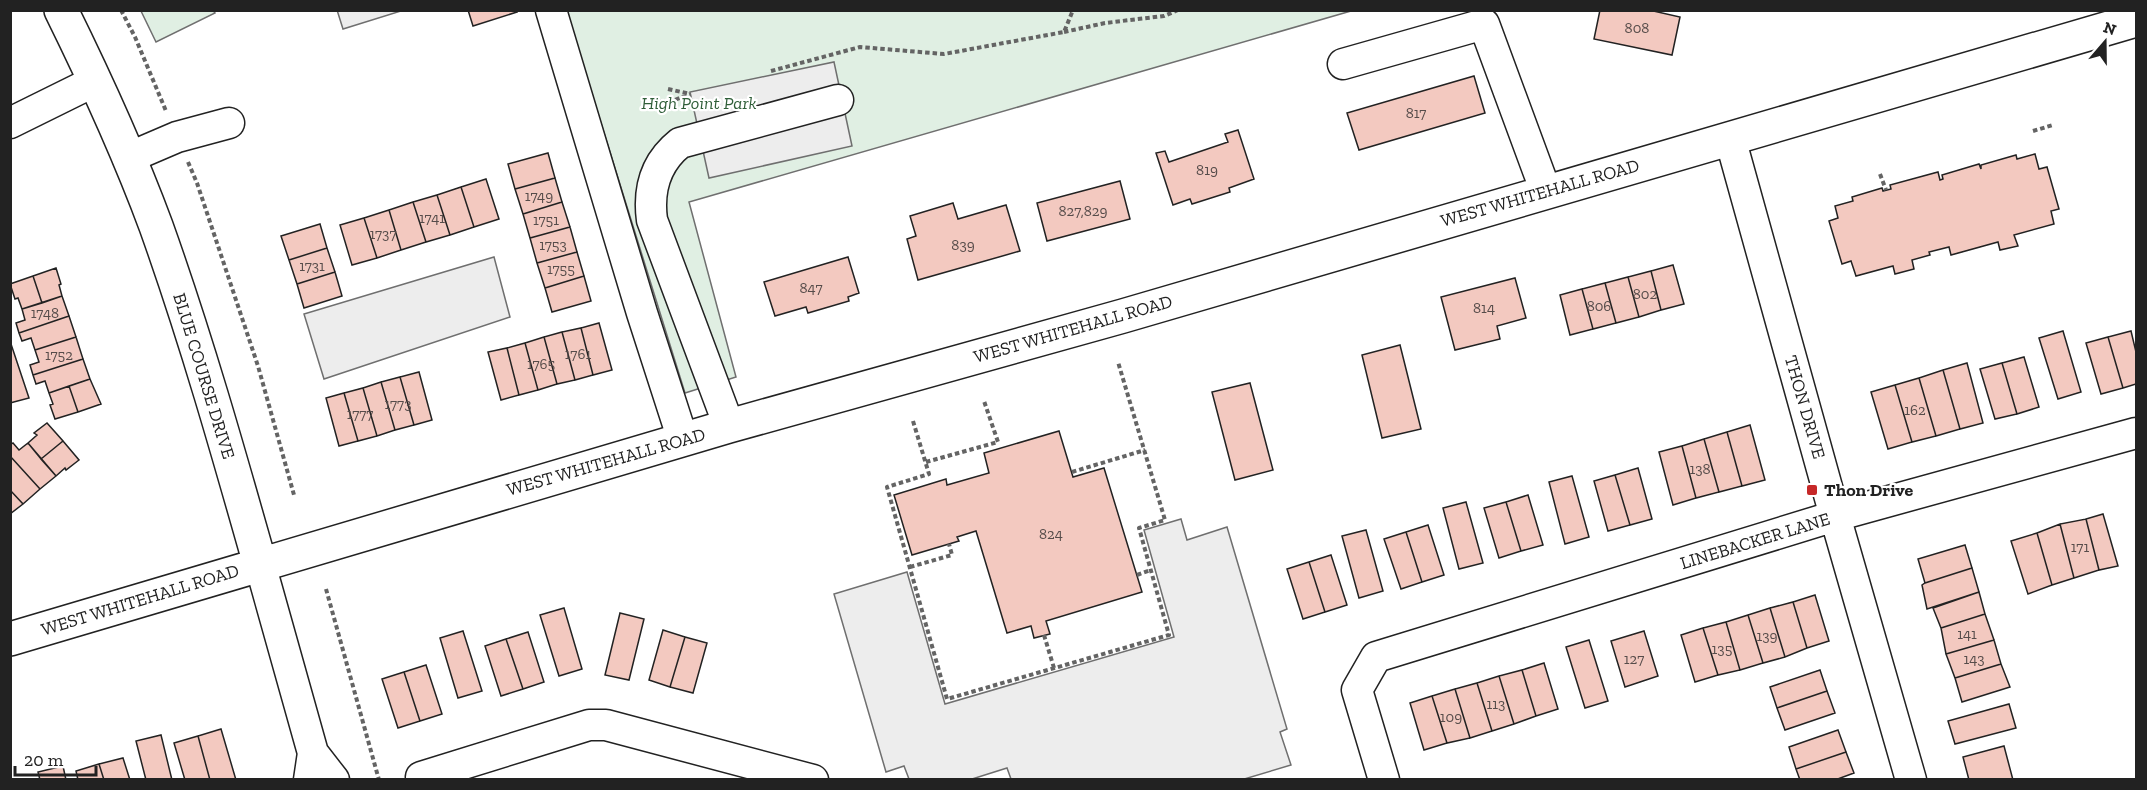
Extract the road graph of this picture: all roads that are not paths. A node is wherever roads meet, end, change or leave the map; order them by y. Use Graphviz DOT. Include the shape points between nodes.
graph roads {
  1 [pos="61,10"];
  2 [pos="551,10"];
  3 [pos="2136,20"];
  4 [pos="1343,64"];
  5 [pos="95,81"];
  6 [pos="838,100"];
  7 [pos="10,123"];
  8 [pos="229,123"];
  9 [pos="1730,138"];
  10 [pos="128,158"];
  11 [pos="1546,192"];
  12 [pos="729,426"];
  13 [pos="2136,433"];
  14 [pos="683,440"];
  15 [pos="1835,516"];
  16 [pos="260,564"];
  17 [pos="10,639"];
  18 [pos="311,766"];
  19 [pos="421,777"];
  20 [pos="334,780"];
  21 [pos="813,780"];
  22 [pos="1384,780"];
  23 [pos="1911,780"];
  1 -- 5 [label="main road, BLUE COURSE DRIVE"];
  2 -- 14 [label="street"];
  3 -- 9 [label="main road, WEST WHITEHALL ROAD"];
  4 -- 11 [label="street" via="1484,24"];
  5 -- 7 [label="street"];
  5 -- 10 [label="main road, BLUE COURSE DRIVE"];
  6 -- 12 [label="street" via="680,143 662,161 653,184 652,220"];
  8 -- 10 [label="street"];
  9 -- 11 [label="main road, WEST WHITEHALL ROAD"];
  9 -- 15 [label="street, THON DRIVE"];
  10 -- 16 [label="main road, BLUE COURSE DRIVE" via="188,319"];
  11 -- 12 [label="main road, WEST WHITEHALL ROAD"];
  12 -- 14 [label="main road, WEST WHITEHALL ROAD"];
  13 -- 15 [label="street, LINEBACKER LANE"];
  14 -- 16 [label="main road, WEST WHITEHALL ROAD"];
  15 -- 22 [label="street, LINEBACKER LANE" via="1376,657 1357,690"];
  15 -- 23 [label="street, THON DRIVE"];
  16 -- 17 [label="main road, WEST WHITEHALL ROAD"];
  16 -- 18 [label="street, BLUE COURSE DRIVE"];
  18 -- 20 [label="street, BLUE COURSE DRIVE"];
  19 -- 21 [label="street" via="589,725 606,725"];
}
